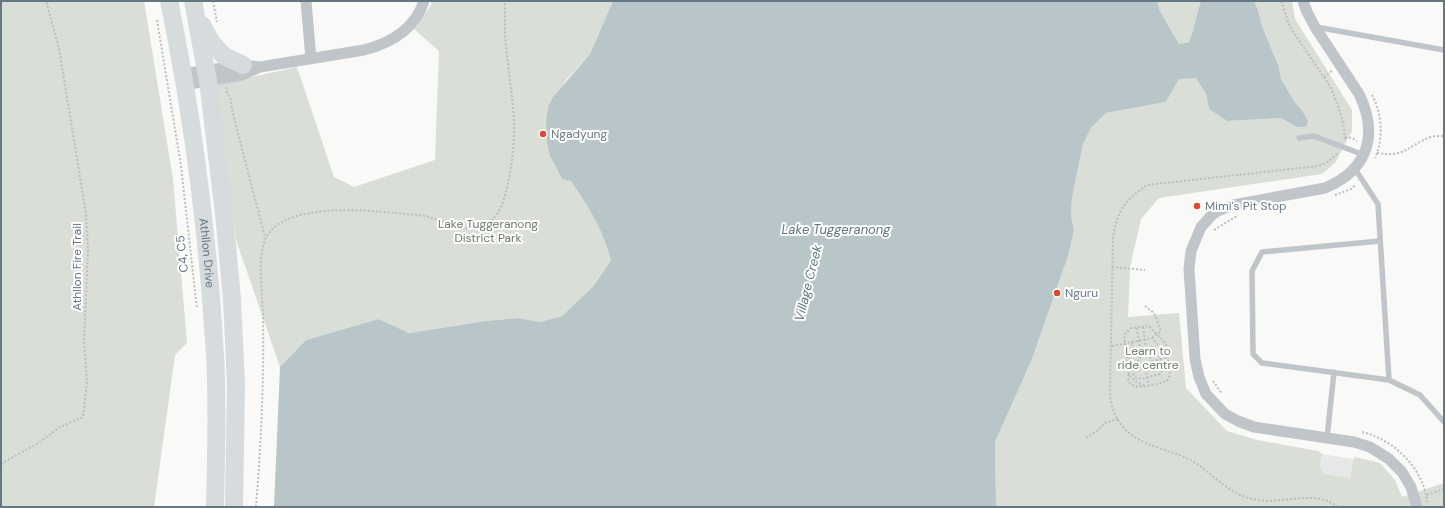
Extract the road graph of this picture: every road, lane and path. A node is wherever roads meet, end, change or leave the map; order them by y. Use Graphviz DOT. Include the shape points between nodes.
graph roads {
  1 [pos="46,1"];
  2 [pos="169,1"];
  3 [pos="213,1"];
  4 [pos="306,1"];
  5 [pos="424,1"];
  6 [pos="505,1"];
  7 [pos="1281,1"];
  8 [pos="1303,1"];
  9 [pos="194,5"];
  10 [pos="157,17"];
  11 [pos="217,22"];
  12 [pos="1315,27"];
  13 [pos="1444,50"];
  14 [pos="310,59"];
  15 [pos="252,66"];
  16 [pos="213,77"];
  17 [pos="183,80"];
  18 [pos="1371,93"];
  19 [pos="1444,136"];
  20 [pos="1299,138"];
  21 [pos="1342,147"];
  22 [pos="1377,153"];
  23 [pos="1370,156"];
  24 [pos="1355,169"];
  25 [pos="1362,179"];
  26 [pos="1331,197"];
  27 [pos="1240,215"];
  28 [pos="1212,231"];
  29 [pos="266,238"];
  30 [pos="1380,241"];
  31 [pos="1112,267"];
  32 [pos="1145,270"];
  33 [pos="1145,306"];
  34 [pos="197,316"];
  35 [pos="1143,327"];
  36 [pos="1137,328"];
  37 [pos="1156,334"];
  38 [pos="1152,338"];
  39 [pos="1145,340"];
  40 [pos="1139,341"];
  41 [pos="1132,342"];
  42 [pos="1124,343"];
  43 [pos="1111,346"];
  44 [pos="1147,355"];
  45 [pos="1141,356"];
  46 [pos="1168,358"];
  47 [pos="1161,360"];
  48 [pos="1152,361"];
  49 [pos="1146,370"];
  50 [pos="1334,372"];
  51 [pos="1129,374"];
  52 [pos="1210,376"];
  53 [pos="1147,378"];
  54 [pos="1389,380"];
  55 [pos="1149,385"];
  56 [pos="1145,386"];
  57 [pos="1224,396"];
  58 [pos="1118,419"];
  59 [pos="1444,422"];
  60 [pos="1356,431"];
  61 [pos="1086,438"];
  62 [pos="1327,438"];
  63 [pos="1,464"];
  64 [pos="1444,489"];
  65 [pos="1427,495"];
  66 [pos="215,507"];
  67 [pos="234,507"];
  68 [pos="256,507"];
  69 [pos="1338,507"];
  70 [pos="1417,507"];
  71 [pos="1428,507"];
  1 -- 63 [label="path, Athllon Fire Trail" via="59,48 86,214 88,250 84,341 87,382 83,417 60,427 40,442"];
  2 -- 17 [label="main road, Athllon Drive"];
  3 -- 11 [label="path"];
  4 -- 14 [label="street"];
  5 -- 14 [label="street" via="420,12 409,27 396,38 364,50"];
  6 -- 29 [label="path" via="505,35 514,120 514,148 504,200 490,222 479,228 464,228 425,216 331,210 289,218 273,228"];
  7 -- 21 [label="path" via="1290,27 1331,88 1344,127 1345,138"];
  8 -- 12 [label="street"];
  9 -- 15 [label="main road" via="212,43 224,56"];
  9 -- 16 [label="main road, Athllon Drive"];
  10 -- 34 [label="path, C4, C5" via="181,166"];
  12 -- 13 [label="lane"];
  12 -- 23 [label="street" via="1364,104 1370,129"];
  14 -- 15 [label="street"];
  15 -- 16 [label="street"];
  15 -- 16 [label="street" via="242,75"];
  16 -- 17 [label="street"];
  16 -- 29 [label="path" via="230,97"];
  16 -- 67 [label="main road, Athllon Drive" via="232,299 236,384"];
  17 -- 66 [label="main road, Athllon Drive" via="204,231 215,356"];
  18 -- 22 [label="path" via="1379,112 1380,142"];
  19 -- 22 [label="path" via="1432,137 1392,155"];
  20 -- 21 [label="lane" via="1314,136"];
  21 -- 23 [label="lane"];
  21 -- 31 [label="path" via="1328,162 1318,166 1148,185 1130,199 1118,215 1113,238"];
  22 -- 23 [label="path"];
  22 -- 23 [label="path"];
  23 -- 24 [label="street"];
  24 -- 25 [label="lane"];
  24 -- 62 [label="street" via="1338,183 1325,188 1232,205 1218,211 1201,227 1191,251 1188,269 1195,359 1206,394 1225,414 1254,427"];
  25 -- 26 [label="path" via="1351,189"];
  25 -- 30 [label="lane" via="1378,204"];
  27 -- 28 [label="path"];
  29 -- 68 [label="path" via="261,251 263,320 260,457"];
  30 -- 50 [label="lane" via="1262,252 1252,271 1253,354 1262,363"];
  30 -- 54 [label="lane"];
  31 -- 32 [label="path"];
  31 -- 43 [label="path"];
  33 -- 37 [label="path" via="1154,312 1161,331"];
  35 -- 36 [label="path"];
  35 -- 37 [label="path" via="1149,326"];
  35 -- 39 [label="path"];
  36 -- 40 [label="path"];
  36 -- 42 [label="path" via="1128,330 1124,335"];
  37 -- 38 [label="path"];
  37 -- 46 [label="path" via="1166,344"];
  38 -- 39 [label="path"];
  38 -- 47 [label="path" via="1159,346"];
  39 -- 40 [label="path"];
  39 -- 44 [label="path"];
  40 -- 41 [label="path"];
  40 -- 45 [label="path"];
  41 -- 42 [label="path"];
  41 -- 53 [label="path" via="1134,349 1130,358 1134,377"];
  42 -- 43 [label="path"];
  42 -- 51 [label="path"];
  43 -- 58 [label="path" via="1111,398"];
  44 -- 45 [label="path"];
  44 -- 48 [label="path"];
  45 -- 49 [label="path" via="1138,364"];
  46 -- 47 [label="path"];
  46 -- 55 [label="path" via="1170,375 1167,381"];
  47 -- 48 [label="path"];
  47 -- 53 [label="path" via="1160,374"];
  48 -- 49 [label="path"];
  49 -- 53 [label="path"];
  50 -- 54 [label="lane"];
  50 -- 62 [label="lane"];
  51 -- 56 [label="path" via="1132,379"];
  51 -- 56 [label="path" via="1130,384"];
  52 -- 57 [label="path"];
  53 -- 55 [label="path"];
  54 -- 59 [label="lane" via="1420,395"];
  55 -- 56 [label="path"];
  58 -- 61 [label="path" via="1105,423"];
  58 -- 69 [label="path" via="1128,432 1136,437 1194,462 1240,495 1268,501 1323,499"];
  60 -- 65 [label="path" via="1380,438 1402,454 1413,467"];
  62 -- 70 [label="street" via="1370,447 1389,459 1402,472"];
  64 -- 65 [label="path"];
  65 -- 71 [label="path"];
}
